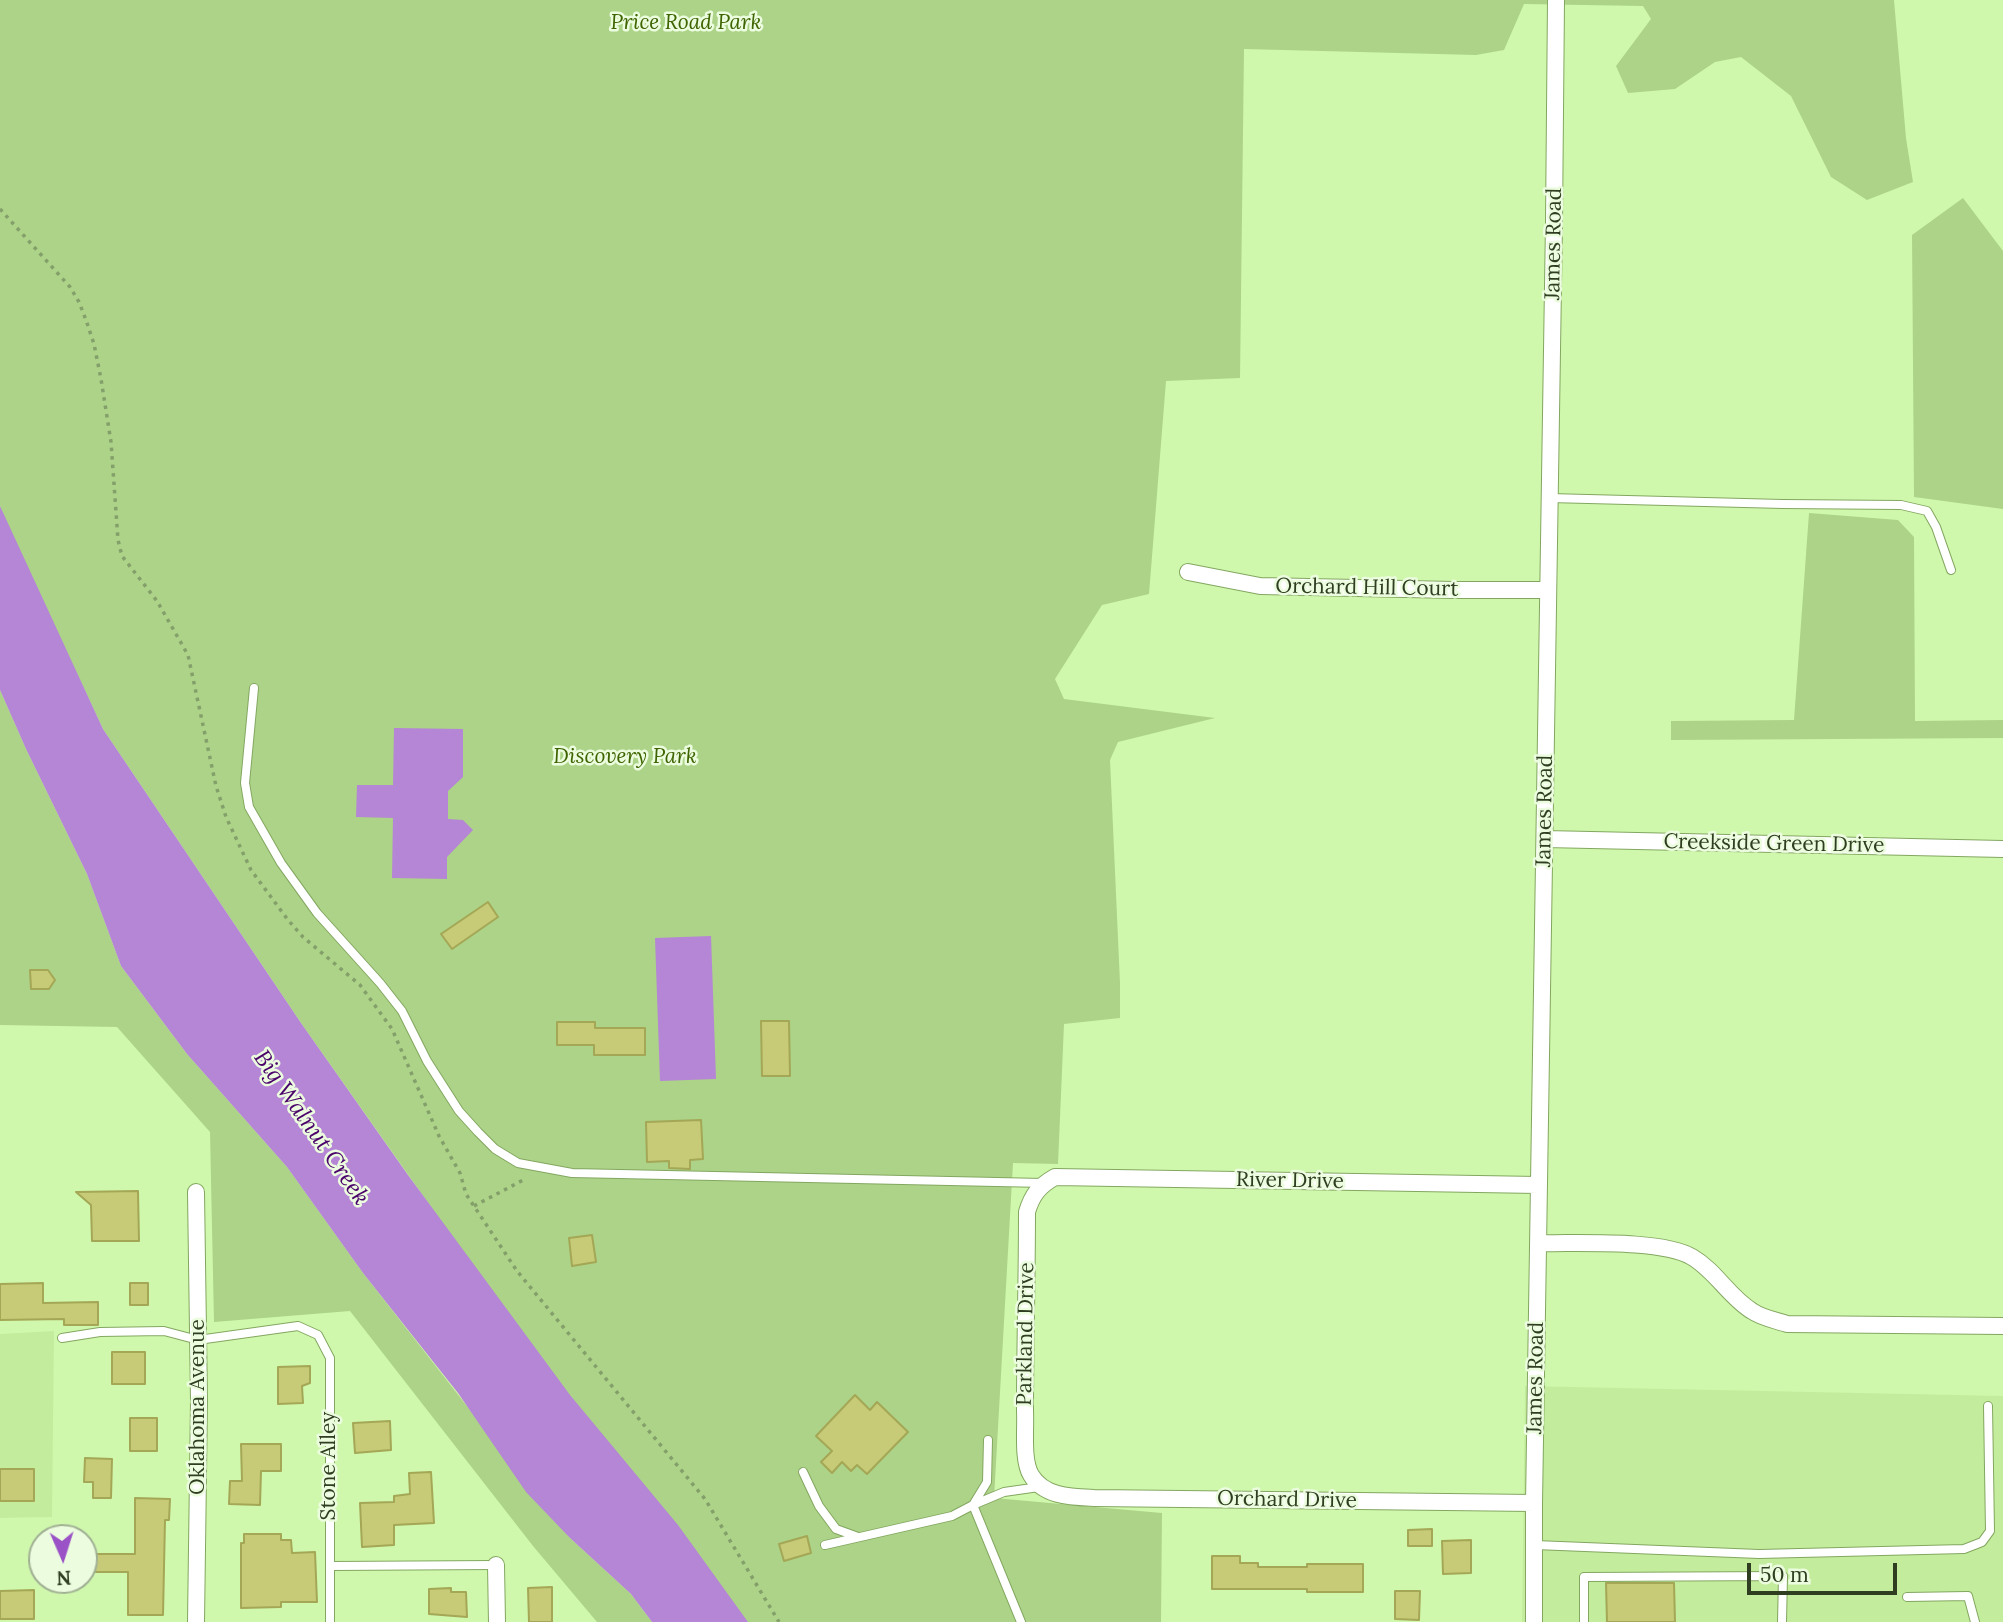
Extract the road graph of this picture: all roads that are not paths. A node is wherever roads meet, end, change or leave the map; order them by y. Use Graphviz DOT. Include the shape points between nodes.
graph roads {
  1 [pos="1556,0"];
  2 [pos="1549,498"];
  3 [pos="1951,570"];
  4 [pos="1188,572"];
  5 [pos="1548,590"];
  6 [pos="254,688"];
  7 [pos="1545,839"];
  8 [pos="2003,849"];
  9 [pos="1044,1183"];
  10 [pos="1538,1185"];
  11 [pos="196,1192"];
  12 [pos="1538,1243"];
  13 [pos="2003,1326"];
  14 [pos="62,1338"];
  15 [pos="198,1340"];
  16 [pos="1988,1406"];
  17 [pos="988,1440"];
  18 [pos="803,1472"];
  19 [pos="1042,1486"];
  20 [pos="1534,1503"];
  21 [pos="973,1505"];
  22 [pos="858,1537"];
  23 [pos="825,1545"];
  24 [pos="1535,1545"];
  25 [pos="496,1565"];
  26 [pos="330,1566"];
  27 [pos="1907,1597"];
  28 [pos="197,1622"];
  29 [pos="330,1622"];
  30 [pos="496,1622"];
  31 [pos="1021,1622"];
  32 [pos="1534,1622"];
  33 [pos="1584,1622"];
  34 [pos="1782,1622"];
  35 [pos="1975,1622"];
  1 -- 2 [label="street, James Road"];
  2 -- 3 [label="lane" via="1901,505 1927,511"];
  2 -- 5 [label="street, James Road"];
  4 -- 5 [label="street, Orchard Hill Court" via="1260,586"];
  5 -- 7 [label="street, James Road"];
  6 -- 9 [label="lane" via="245,783 249,807 260,829 317,913 402,1011 459,1111 495,1149 518,1163 572,1173"];
  7 -- 8 [label="street, Creekside Green Drive"];
  7 -- 10 [label="street, James Road"];
  9 -- 10 [label="street, River Drive" via="1066,1177"];
  9 -- 19 [label="street, Parkland Drive" via="1032,1196 1027,1212 1025,1384 1026,1453 1031,1475"];
  10 -- 12 [label="street, James Road"];
  11 -- 15 [label="street, Oklahoma Avenue"];
  12 -- 13 [label="street" via="1643,1245 1691,1256 1751,1311 1787,1324"];
  12 -- 20 [label="street, James Road"];
  14 -- 15 [label="lane" via="164,1331"];
  15 -- 26 [label="lane, Stone Alley" via="298,1326 318,1335 330,1358"];
  15 -- 28 [label="street, Oklahoma Avenue"];
  16 -- 24 [label="lane" via="1990,1531 1982,1542 1964,1549 1759,1555"];
  17 -- 21 [label="lane" via="987,1482"];
  18 -- 22 [label="lane" via="836,1529"];
  19 -- 20 [label="street, Orchard Drive" via="1059,1496 1094,1498"];
  19 -- 21 [label="lane" via="1004,1492"];
  20 -- 24 [label="street, James Road"];
  21 -- 22 [label="lane" via="952,1516"];
  21 -- 31 [label="lane"];
  22 -- 23 [label="lane"];
  24 -- 32 [label="street, James Road"];
  25 -- 26 [label="lane"];
  25 -- 30 [label="street"];
  26 -- 29 [label="lane, Stone Alley"];
  27 -- 35 [label="lane" via="1968,1596"];
  33 -- 34 [label="lane" via="1584,1577 1783,1576"];
}
